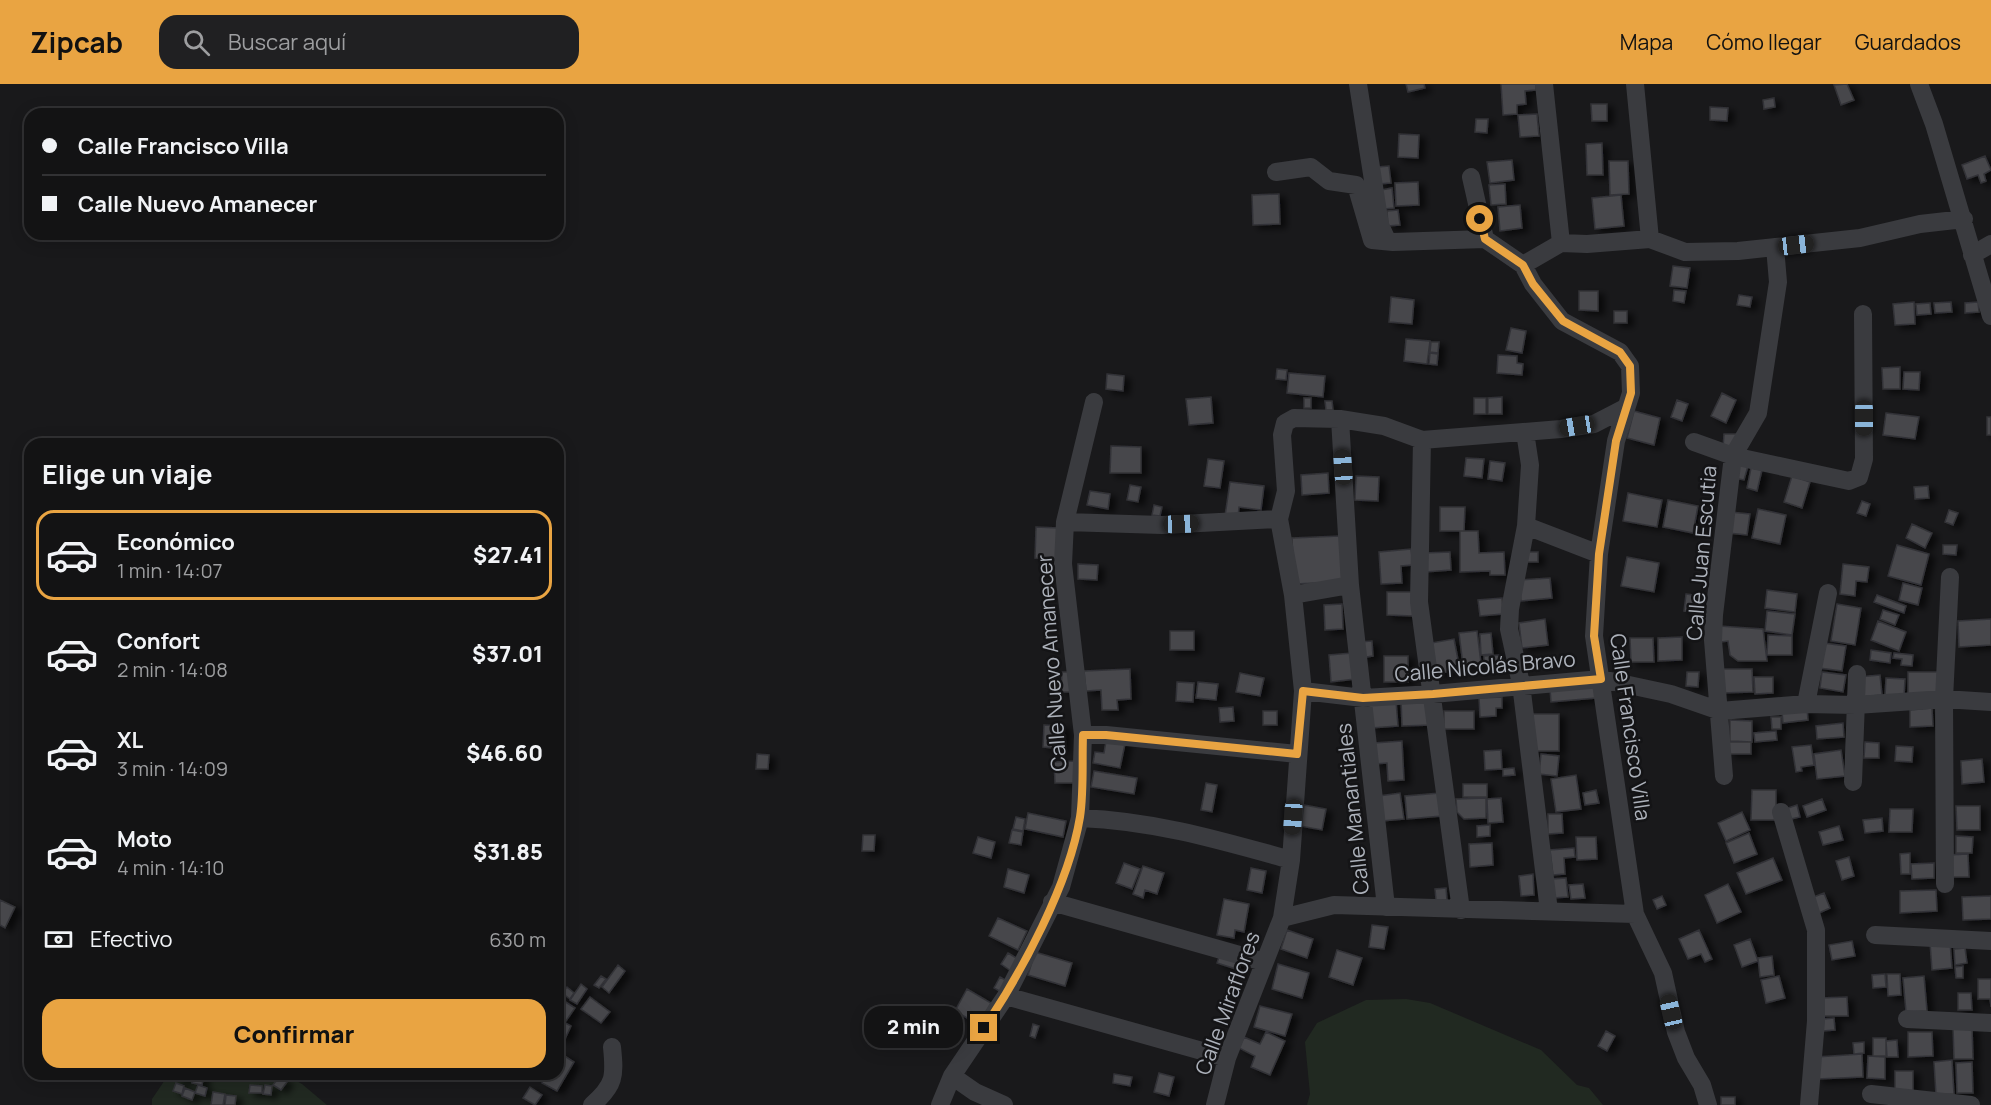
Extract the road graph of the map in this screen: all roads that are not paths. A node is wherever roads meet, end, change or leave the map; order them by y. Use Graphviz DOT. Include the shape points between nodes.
graph roads {
  1 [pos="1358,84"];
  2 [pos="1545,84"];
  3 [pos="1635,84"];
  4 [pos="1919,84"];
  5 [pos="1276,172"];
  6 [pos="1471,177"];
  7 [pos="1964,219"];
  8 [pos="1485,239"];
  9 [pos="1650,239"];
  10 [pos="1387,240"];
  11 [pos="1561,243"];
  12 [pos="1991,244"];
  13 [pos="1775,247"];
  14 [pos="1971,255"];
  15 [pos="1523,265"];
  16 [pos="1863,314"];
  17 [pos="1991,316"];
  18 [pos="1094,402"];
  19 [pos="1625,408"];
  20 [pos="1340,419"];
  21 [pos="1594,424"];
  22 [pos="1525,432"];
  23 [pos="1422,440"];
  24 [pos="1616,441"];
  25 [pos="1694,442"];
  26 [pos="1733,456"];
  27 [pos="1280,519"];
  28 [pos="1065,522"];
  29 [pos="1526,526"];
  30 [pos="1599,554"];
  31 [pos="1950,577"];
  32 [pos="1350,585"];
  33 [pos="1828,593"];
  34 [pos="1293,595"];
  35 [pos="1857,674"];
  36 [pos="1601,679"];
  37 [pos="1521,684"];
  38 [pos="1303,691"];
  39 [pos="1433,694"];
  40 [pos="1363,698"];
  41 [pos="1944,699"];
  42 [pos="1991,702"];
  43 [pos="1806,704"];
  44 [pos="1856,705"];
  45 [pos="1720,711"];
  46 [pos="1083,735"];
  47 [pos="1297,754"];
  48 [pos="1725,776"];
  49 [pos="1852,782"];
  50 [pos="1781,812"];
  51 [pos="1080,818"];
  52 [pos="1291,860"];
  53 [pos="1945,884"];
  54 [pos="1053,902"];
  55 [pos="1386,907"];
  56 [pos="1461,910"];
  57 [pos="1549,911"];
  58 [pos="1635,914"];
  59 [pos="1282,918"];
  60 [pos="1875,934"];
  61 [pos="1991,941"];
  62 [pos="1264,962"];
  63 [pos="1006,996"];
  64 [pos="1907,1019"];
  65 [pos="1991,1023"];
  66 [pos="612,1047"];
  67 [pos="1227,1058"];
  68 [pos="952,1076"];
  69 [pos="1871,1094"];
  70 [pos="592,1105"];
  71 [pos="940,1105"];
  72 [pos="1004,1105"];
  73 [pos="1215,1105"];
  74 [pos="1708,1105"];
  75 [pos="1809,1105"];
  76 [pos="1971,1105"];
  1 -- 10 [label="street" via="1380,225"];
  2 -- 11 [label="street"];
  3 -- 9 [label="street"];
  4 -- 7 [label="street"];
  5 -- 10 [label="street" via="1311,167 1329,181 1356,184 1372,240"];
  6 -- 8 [label="street"];
  7 -- 13 [label="street" via="1860,238"];
  7 -- 14 [label="street"];
  8 -- 10 [label="street"];
  8 -- 15 [label="street, Calle Francisco Villa"];
  9 -- 11 [label="street"];
  9 -- 13 [label="street" via="1685,252"];
  11 -- 15 [label="street"];
  12 -- 14 [label="street"];
  13 -- 26 [label="street, Calle Juan Escutia" via="1778,282 1758,413"];
  14 -- 17 [label="street"];
  15 -- 19 [label="street, Calle Francisco Villa" via="1563,321 1620,352 1630,366 1631,393"];
  16 -- 26 [label="street" via="1864,459 1859,477 1849,481"];
  18 -- 28 [label="street, Calle Nuevo Amanecer"];
  19 -- 21 [label="street"];
  19 -- 24 [label="street, Calle Francisco Villa"];
  20 -- 23 [label="street" via="1384,426"];
  20 -- 27 [label="street" via="1294,418 1285,423 1282,435 1286,491"];
  20 -- 32 [label="street, Calle Manantiales"];
  21 -- 22 [label="street"];
  21 -- 24 [label="street"];
  22 -- 23 [label="street"];
  22 -- 29 [label="street" via="1530,465"];
  23 -- 39 [label="street" via="1419,602"];
  24 -- 30 [label="street, Calle Francisco Villa"];
  25 -- 26 [label="street"];
  26 -- 45 [label="street, Calle Juan Escutia" via="1714,615"];
  27 -- 28 [label="street" via="1162,525"];
  27 -- 34 [label="street, Calle Miraflores"];
  28 -- 46 [label="street, Calle Nuevo Amanecer" via="1063,564"];
  29 -- 30 [label="street"];
  29 -- 37 [label="street" via="1509,629"];
  30 -- 36 [label="street, Calle Francisco Villa" via="1594,636"];
  31 -- 41 [label="street"];
  32 -- 34 [label="street"];
  32 -- 40 [label="street, Calle Manantiales"];
  33 -- 43 [label="street"];
  34 -- 38 [label="street, Calle Miraflores"];
  35 -- 44 [label="street"];
  36 -- 37 [label="street, Calle Nicolás Bravo"];
  36 -- 45 [label="street, Calle Nicolás Bravo" via="1671,694"];
  36 -- 58 [label="street, Calle Francisco Villa"];
  37 -- 39 [label="street, Calle Nicolás Bravo"];
  37 -- 57 [label="street"];
  38 -- 40 [label="street, Calle Nicolás Bravo"];
  38 -- 47 [label="street, Calle Miraflores"];
  39 -- 40 [label="street, Calle Nicolás Bravo"];
  39 -- 56 [label="street"];
  40 -- 55 [label="street, Calle Manantiales"];
  41 -- 42 [label="street, Calle Nicolás Bravo"];
  41 -- 44 [label="street, Calle Nicolás Bravo"];
  41 -- 53 [label="street"];
  43 -- 44 [label="street, Calle Nicolás Bravo"];
  43 -- 45 [label="street, Calle Nicolás Bravo"];
  44 -- 49 [label="street"];
  45 -- 48 [label="street, Calle Juan Escutia"];
  46 -- 47 [label="street"];
  46 -- 51 [label="street, Calle Nuevo Amanecer"];
  47 -- 52 [label="street, Calle Miraflores"];
  50 -- 75 [label="street" via="1816,930 1816,1021"];
  51 -- 52 [label="street" via="1126,819 1196,833"];
  51 -- 54 [label="street, Calle Nuevo Amanecer" via="1061,887"];
  52 -- 59 [label="street, Calle Miraflores"];
  54 -- 62 [label="street"];
  54 -- 63 [label="street, Calle Nuevo Amanecer"];
  55 -- 56 [label="street"];
  55 -- 59 [label="street" via="1334,905"];
  56 -- 57 [label="street"];
  57 -- 58 [label="street"];
  58 -- 74 [label="street, Calle Francisco Villa" via="1663,973 1676,1032"];
  59 -- 62 [label="street, Calle Miraflores"];
  60 -- 61 [label="street"];
  62 -- 67 [label="street, Calle Miraflores"];
  63 -- 67 [label="street"];
  63 -- 68 [label="street, Calle Nuevo Amanecer"];
  64 -- 65 [label="street"];
  66 -- 70 [label="street" via="615,1072 608,1092"];
  67 -- 73 [label="street, Calle Miraflores"];
  68 -- 71 [label="street, Calle Nuevo Amanecer"];
  68 -- 72 [label="street"];
  69 -- 76 [label="street"];
}
